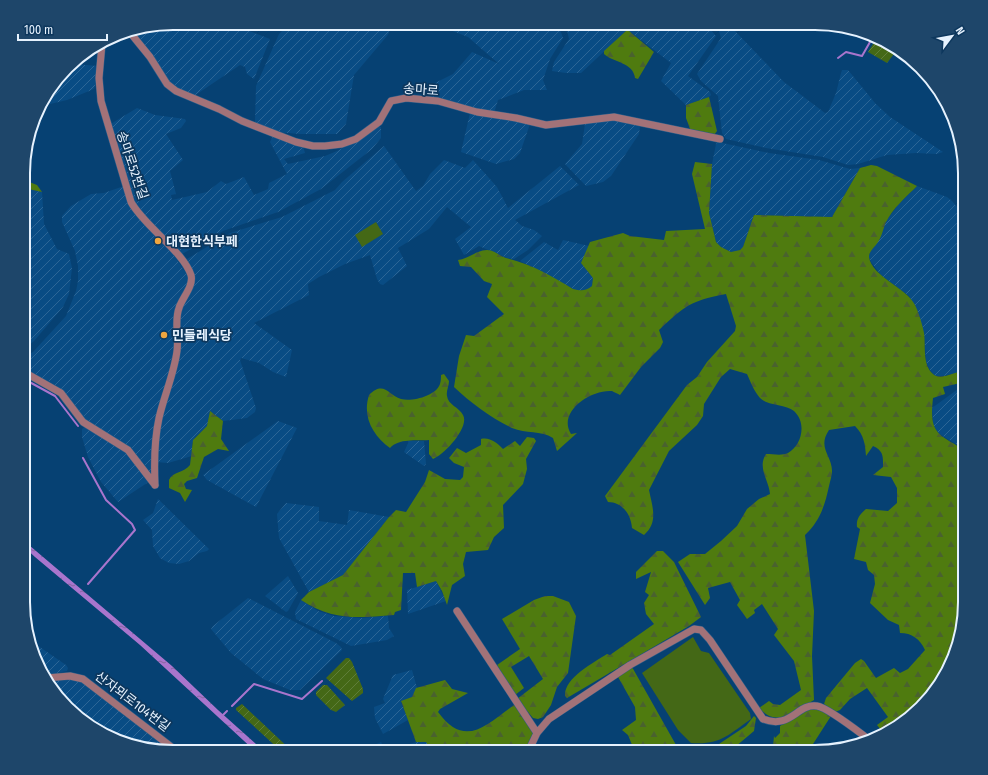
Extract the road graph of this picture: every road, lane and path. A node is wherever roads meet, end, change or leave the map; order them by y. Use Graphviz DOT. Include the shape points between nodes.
graph roads {
  1 [pos="133,36"];
  2 [pos="102,49"];
  3 [pos="720,139"];
  4 [pos="30,375"];
  5 [pos="457,611"];
  6 [pos="52,678"];
  7 [pos="537,732"];
  8 [pos="864,736"];
  9 [pos="170,745"];
  10 [pos="531,745"];
  1 -- 3 [label="street, 송마로" via="167,84 176,91 242,121 313,146 335,146 356,140 379,122 391,101 406,98 445,102 477,112 546,125 614,117"];
  2 -- 4 [label="street, 송마로52번길" via="101,101 132,202 174,250 191,276 191,282 178,309 174,370 158,420 154,446 155,485 128,450 83,422 61,393"];
  5 -- 7 [label="street"];
  6 -- 9 [label="street, 산자뫼로104번길" via="70,676 83,679"];
  7 -- 8 [label="street" via="548,718 624,669 694,629 701,630 710,640 763,719 782,722 808,707 816,706 836,716"];
  7 -- 10 [label="street"];
}
